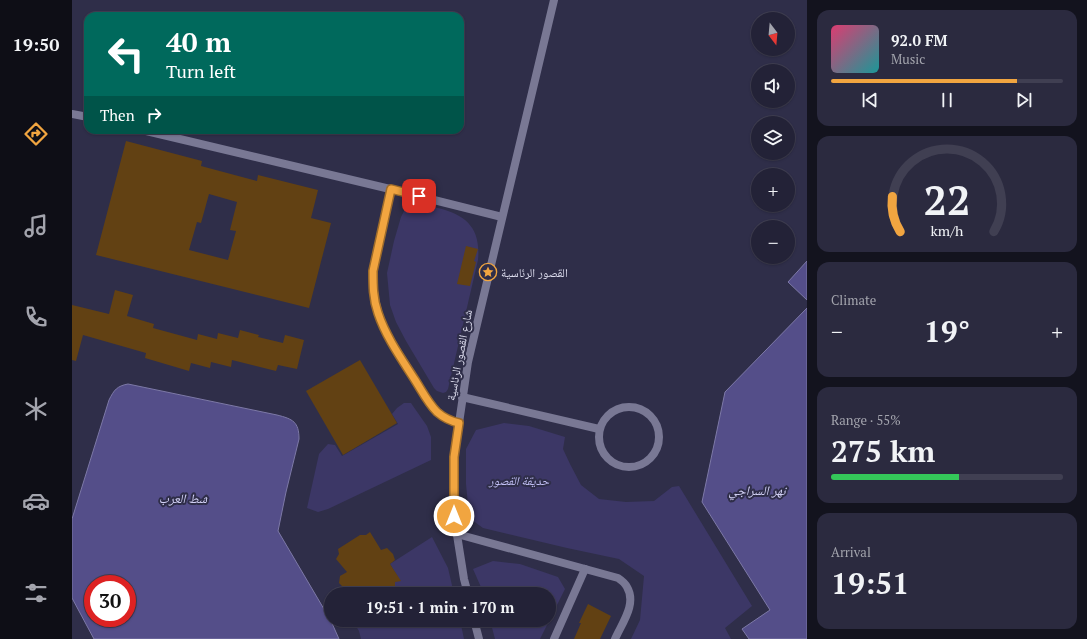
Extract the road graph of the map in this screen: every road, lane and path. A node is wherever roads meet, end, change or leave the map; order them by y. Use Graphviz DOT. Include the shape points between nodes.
graph roads {
  1 [pos="554,0"];
  2 [pos="72,114"];
  3 [pos="84,116"];
  4 [pos="159,134"];
  5 [pos="391,189"];
  6 [pos="502,217"];
  7 [pos="462,397"];
  8 [pos="459,423"];
  9 [pos="599,429"];
  10 [pos="457,534"];
  11 [pos="586,568"];
  12 [pos="466,587"];
  13 [pos="476,627"];
  14 [pos="479,639"];
  15 [pos="554,639"];
  16 [pos="615,639"];
  1 -- 6 [label="street, شارع القصور الرئاسية"];
  2 -- 3 [label="street"];
  4 -- 5 [label="street"];
  5 -- 6 [label="street"];
  5 -- 8 [label="street" via="373,271 374,297 378,313 390,341 432,406 448,420"];
  6 -- 7 [label="street, شارع القصور الرئاسية"];
  7 -- 8 [label="street, شارع القصور الرئاسية"];
  7 -- 9 [label="street"];
  8 -- 10 [label="street, شارع القصور الرئاسية" via="454,457 454,516"];
  9 -- 9 [label="street" via="600,449 613,464 632,468 642,465 656,452 659,431 649,414 640,409 620,408 610,413"];
  10 -- 11 [label="street"];
  10 -- 12 [label="street, شارع القصور الرئاسية"];
  11 -- 15 [label="street"];
  11 -- 16 [label="street" via="618,578 631,596 631,605"];
  13 -- 14 [label="street"];
}
